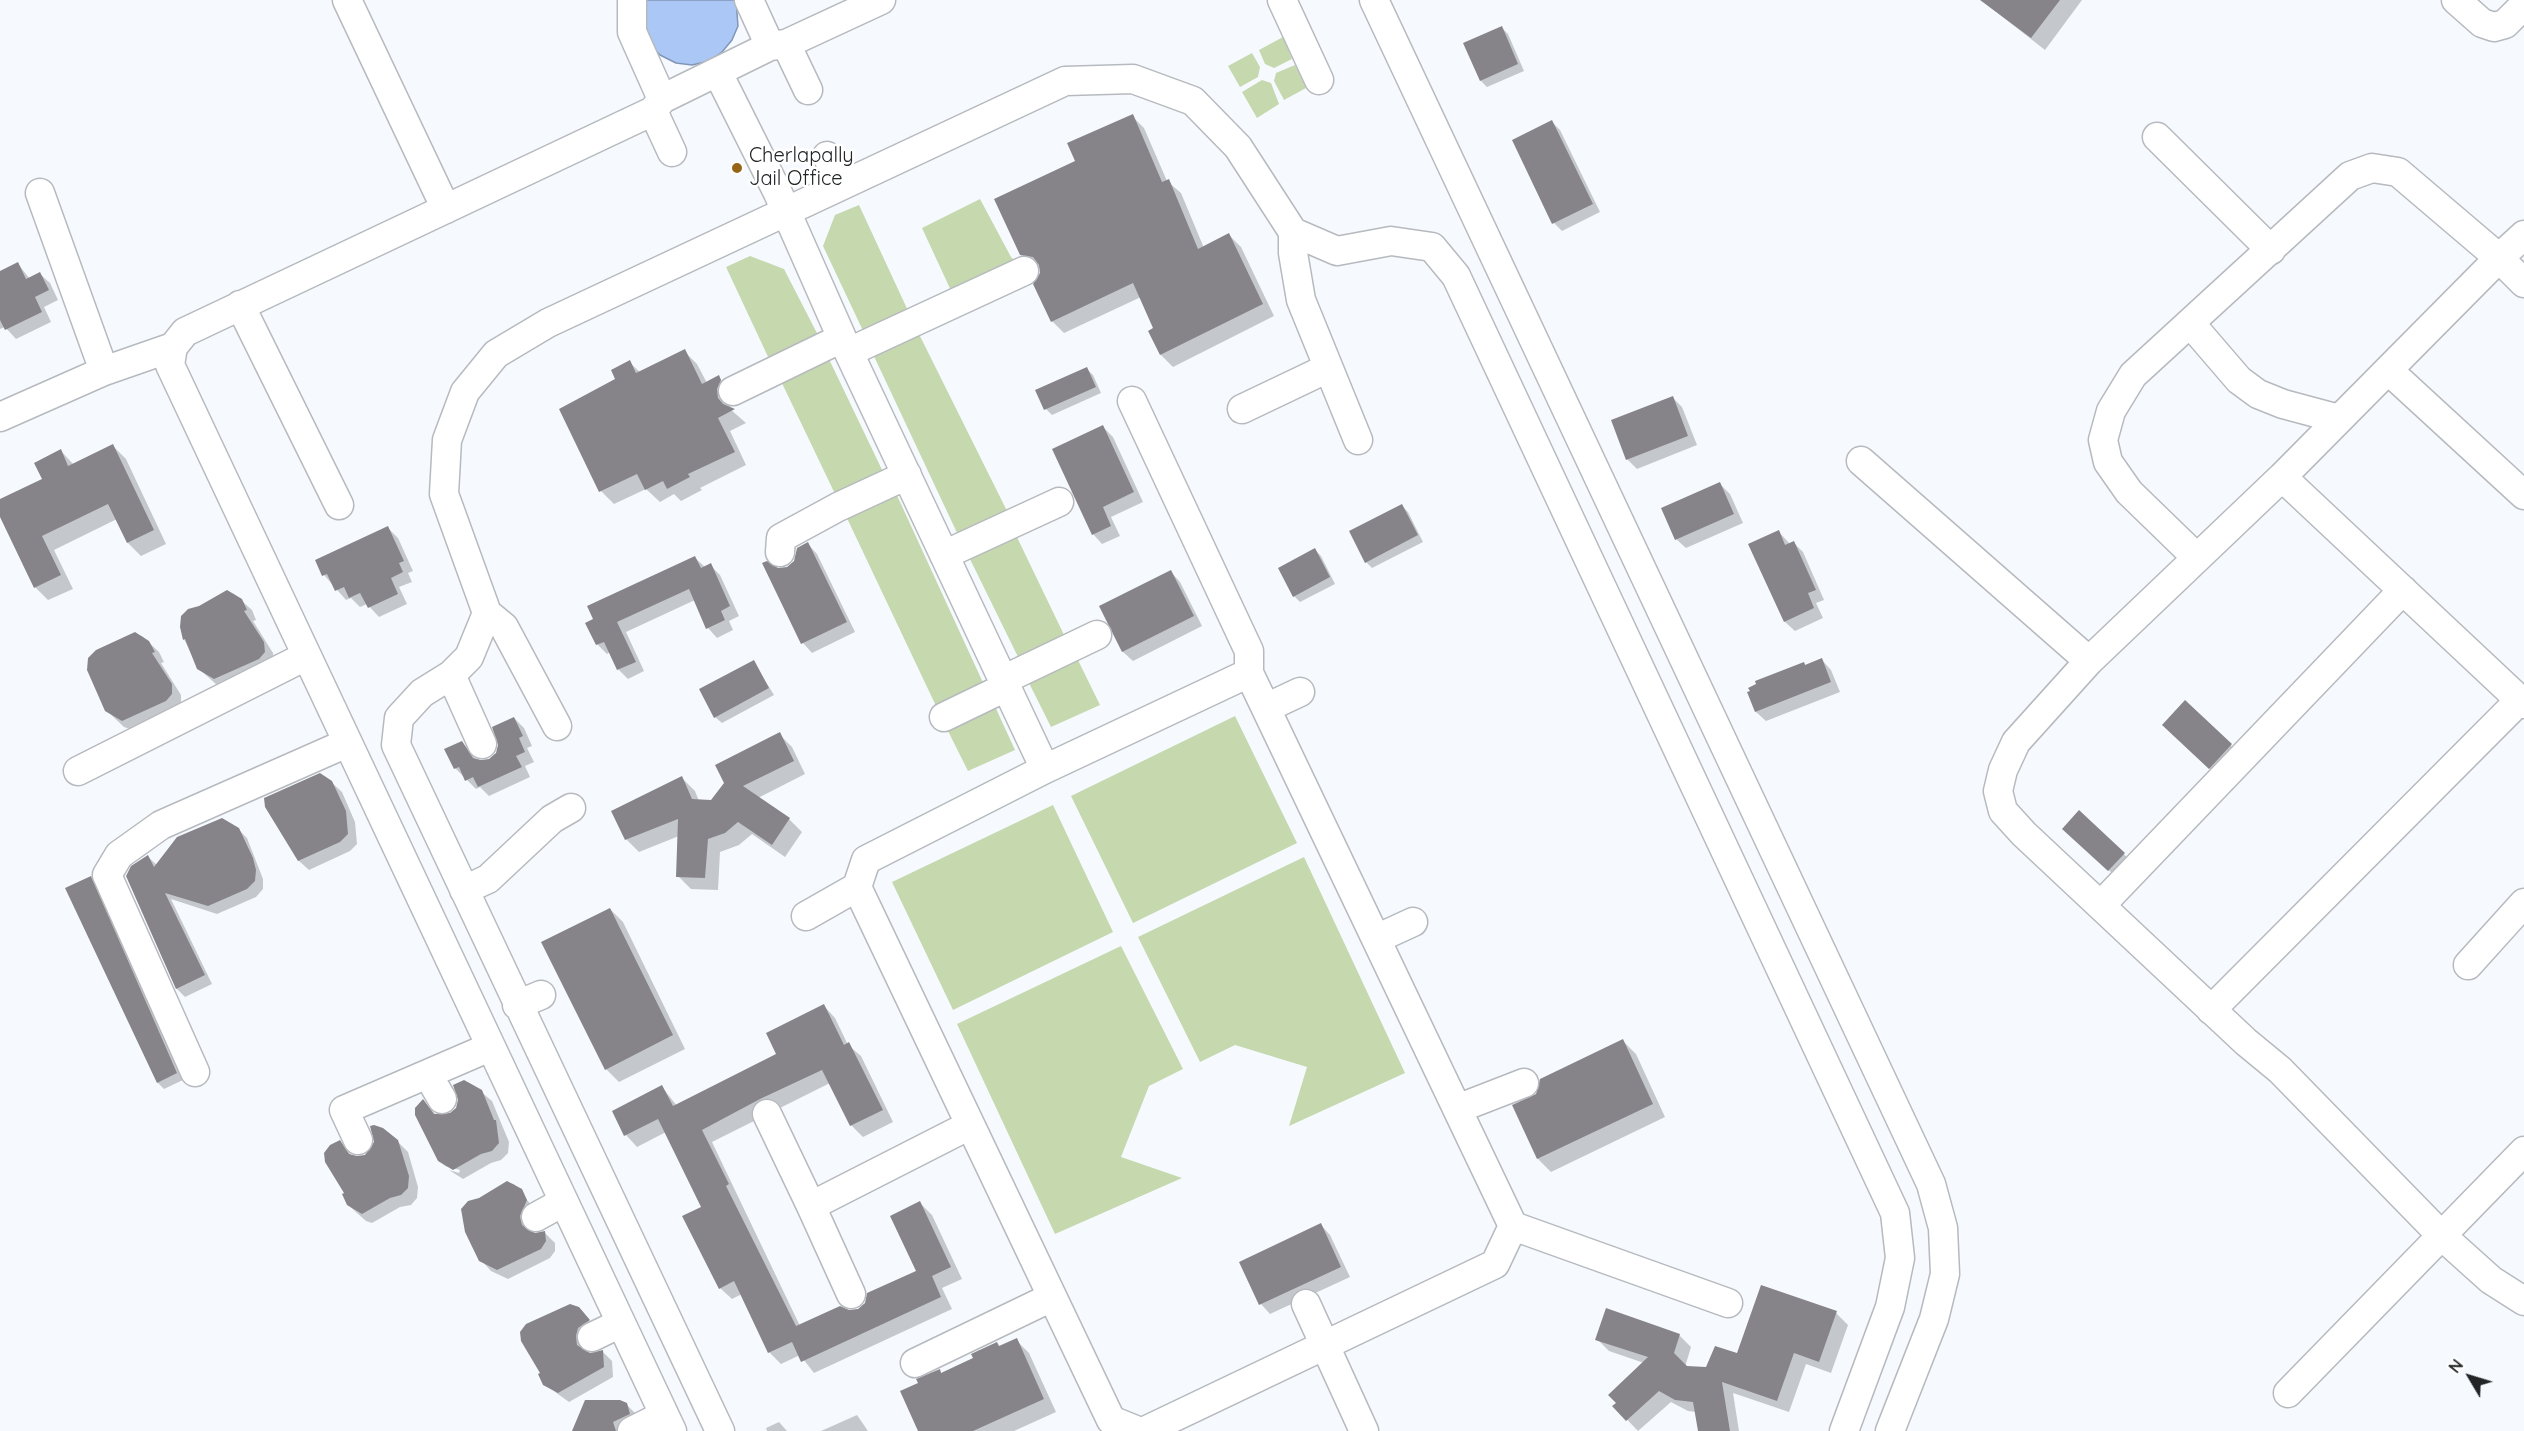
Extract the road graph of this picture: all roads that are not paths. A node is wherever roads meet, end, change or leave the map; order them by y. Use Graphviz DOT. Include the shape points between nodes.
graph roads {
  1 [pos="347,0"];
  2 [pos="632,0"];
  3 [pos="749,0"];
  4 [pos="881,0"];
  5 [pos="1282,0"];
  6 [pos="1374,0"];
  7 [pos="2456,0"];
  8 [pos="2524,5"];
  9 [pos="778,45"];
  10 [pos="718,73"];
  11 [pos="1319,80"];
  12 [pos="808,90"];
  13 [pos="658,105"];
  14 [pos="2157,137"];
  15 [pos="672,152"];
  16 [pos="827,156"];
  17 [pos="842,185"];
  18 [pos="40,193"];
  19 [pos="446,208"];
  20 [pos="786,212"];
  21 [pos="1293,232"];
  22 [pos="2524,235"];
  23 [pos="2271,250"];
  24 [pos="2499,258"];
  25 [pos="1024,271"];
  26 [pos="2524,283"];
  27 [pos="240,305"];
  28 [pos="2190,323"];
  29 [pos="846,345"];
  30 [pos="173,346"];
  31 [pos="1328,368"];
  32 [pos="2388,370"];
  33 [pos="104,371"];
  34 [pos="733,391"];
  35 [pos="1132,401"];
  36 [pos="1242,409"];
  37 [pos="0,417"];
  38 [pos="2339,419"];
  39 [pos="1358,440"];
  40 [pos="1862,461"];
  41 [pos="907,475"];
  42 [pos="2282,477"];
  43 [pos="2524,495"];
  44 [pos="1059,502"];
  45 [pos="339,505"];
  46 [pos="780,552"];
  47 [pos="944,555"];
  48 [pos="2196,557"];
  49 [pos="2403,590"];
  50 [pos="486,613"];
  51 [pos="1097,635"];
  52 [pos="306,656"];
  53 [pos="2089,661"];
  54 [pos="1249,673"];
  55 [pos="451,675"];
  56 [pos="1005,684"];
  57 [pos="1300,692"];
  58 [pos="2522,702"];
  59 [pos="1266,708"];
  60 [pos="944,717"];
  61 [pos="557,726"];
  62 [pos="347,743"];
  63 [pos="482,744"];
  64 [pos="1045,769"];
  65 [pos="78,771"];
  66 [pos="571,808"];
  67 [pos="857,887"];
  68 [pos="464,890"];
  69 [pos="2524,903"];
  70 [pos="2101,904"];
  71 [pos="807,916"];
  72 [pos="1413,922"];
  73 [pos="1376,939"];
  74 [pos="2468,965"];
  75 [pos="2211,1010"];
  76 [pos="490,1047"];
  77 [pos="195,1072"];
  78 [pos="1524,1083"];
  79 [pos="1457,1109"];
  80 [pos="767,1114"];
  81 [pos="970,1125"];
  82 [pos="358,1140"];
  83 [pos="2524,1151"];
  84 [pos="563,1202"];
  85 [pos="811,1206"];
  86 [pos="536,1216"];
  87 [pos="1513,1226"];
  88 [pos="2442,1236"];
  89 [pos="851,1294"];
  90 [pos="1052,1297"];
  91 [pos="2524,1301"];
  92 [pos="1728,1303"];
  93 [pos="1306,1304"];
  94 [pos="621,1323"];
  95 [pos="592,1337"];
  96 [pos="1325,1345"];
  97 [pos="915,1363"];
  98 [pos="2288,1393"];
  99 [pos="668,1423"];
  100 [pos="1109,1425"];
  101 [pos="632,1431"];
  102 [pos="720,1431"];
  103 [pos="1138,1431"];
  104 [pos="1145,1431"];
  105 [pos="1364,1431"];
  106 [pos="1844,1431"];
  107 [pos="1890,1431"];
  1 -- 19 [label="street"];
  2 -- 13 [label="street" via="632,32"];
  3 -- 9 [label="street"];
  4 -- 9 [label="street"];
  5 -- 11 [label="street"];
  6 -- 107 [label="street" via="1931,1184 1943,1228 1945,1274 1934,1319"];
  7 -- 8 [label="street" via="2482,23 2494,27 2505,24"];
  9 -- 10 [label="street"];
  9 -- 12 [label="street"];
  10 -- 13 [label="street"];
  10 -- 20 [label="street"];
  13 -- 15 [label="street"];
  13 -- 19 [label="street"];
  14 -- 23 [label="street"];
  16 -- 17 [label="street"];
  17 -- 20 [label="street"];
  17 -- 21 [label="street" via="1065,81 1133,79 1193,101 1238,147"];
  18 -- 33 [label="street"];
  19 -- 27 [label="street"];
  20 -- 29 [label="street"];
  20 -- 50 [label="street" via="548,323 496,354 465,392 447,440 444,494"];
  21 -- 31 [label="street" via="1298,287"];
  21 -- 106 [label="street" via="1336,251 1390,240 1432,247 1455,276 1890,1202 1900,1258 1890,1306"];
  22 -- 24 [label="street"];
  23 -- 24 [label="street" via="2350,176 2372,168 2398,172"];
  23 -- 28 [label="street"];
  24 -- 26 [label="street"];
  24 -- 32 [label="street"];
  25 -- 29 [label="street"];
  27 -- 30 [label="street" via="185,332"];
  27 -- 45 [label="street"];
  28 -- 38 [label="street" via="2239,380 2258,394"];
  28 -- 48 [label="street" via="2133,375 2111,411 2103,440 2108,462 2129,492"];
  29 -- 34 [label="street"];
  29 -- 41 [label="street"];
  30 -- 33 [label="street"];
  30 -- 52 [label="street" via="170,366"];
  31 -- 36 [label="street"];
  31 -- 39 [label="street"];
  32 -- 38 [label="street"];
  32 -- 43 [label="street"];
  33 -- 37 [label="street"];
  35 -- 54 [label="street" via="1249,651"];
  38 -- 42 [label="street"];
  40 -- 53 [label="street"];
  41 -- 46 [label="street" via="781,538"];
  41 -- 47 [label="street"];
  42 -- 48 [label="street"];
  42 -- 49 [label="street"];
  44 -- 47 [label="street"];
  47 -- 56 [label="street"];
  48 -- 53 [label="street"];
  49 -- 58 [label="street"];
  49 -- 70 [label="street"];
  50 -- 55 [label="street" via="469,657"];
  50 -- 61 [label="street" via="504,627"];
  51 -- 56 [label="street"];
  52 -- 62 [label="street"];
  52 -- 65 [label="street"];
  53 -- 70 [label="street" via="2016,742 1998,791 2003,811 2017,827"];
  54 -- 59 [label="street"];
  54 -- 64 [label="street"];
  55 -- 63 [label="street"];
  55 -- 68 [label="street" via="422,693 399,718 396,745"];
  56 -- 60 [label="street"];
  56 -- 64 [label="street"];
  57 -- 59 [label="street"];
  58 -- 75 [label="street"];
  59 -- 73 [label="street"];
  62 -- 76 [label="street"];
  62 -- 77 [label="street" via="161,825 119,855 107,875"];
  64 -- 67 [label="street" via="866,860"];
  66 -- 68 [label="street" via="552,819 488,879"];
  67 -- 71 [label="street"];
  67 -- 81 [label="street"];
  68 -- 102 [label="street" via="529,1000"];
  69 -- 74 [label="street"];
  70 -- 75 [label="street"];
  72 -- 73 [label="street"];
  73 -- 79 [label="street"];
  75 -- 88 [label="street" via="2280,1070"];
  76 -- 82 [label="street" via="435,1087 344,1110"];
  76 -- 84 [label="street"];
  78 -- 79 [label="street"];
  79 -- 87 [label="street"];
  80 -- 85 [label="street"];
  81 -- 85 [label="street"];
  81 -- 90 [label="street"];
  83 -- 88 [label="street"];
  84 -- 86 [label="street"];
  84 -- 94 [label="street"];
  85 -- 89 [label="street"];
  87 -- 92 [label="street"];
  87 -- 96 [label="street" via="1495,1264"];
  88 -- 91 [label="street" via="2491,1280"];
  88 -- 98 [label="street"];
  90 -- 97 [label="street"];
  90 -- 100 [label="street"];
  93 -- 96 [label="street"];
  94 -- 95 [label="street"];
  94 -- 99 [label="street"];
  96 -- 104 [label="street"];
  96 -- 105 [label="street"];
  99 -- 101 [label="street"];
  100 -- 103 [label="street"];
}
